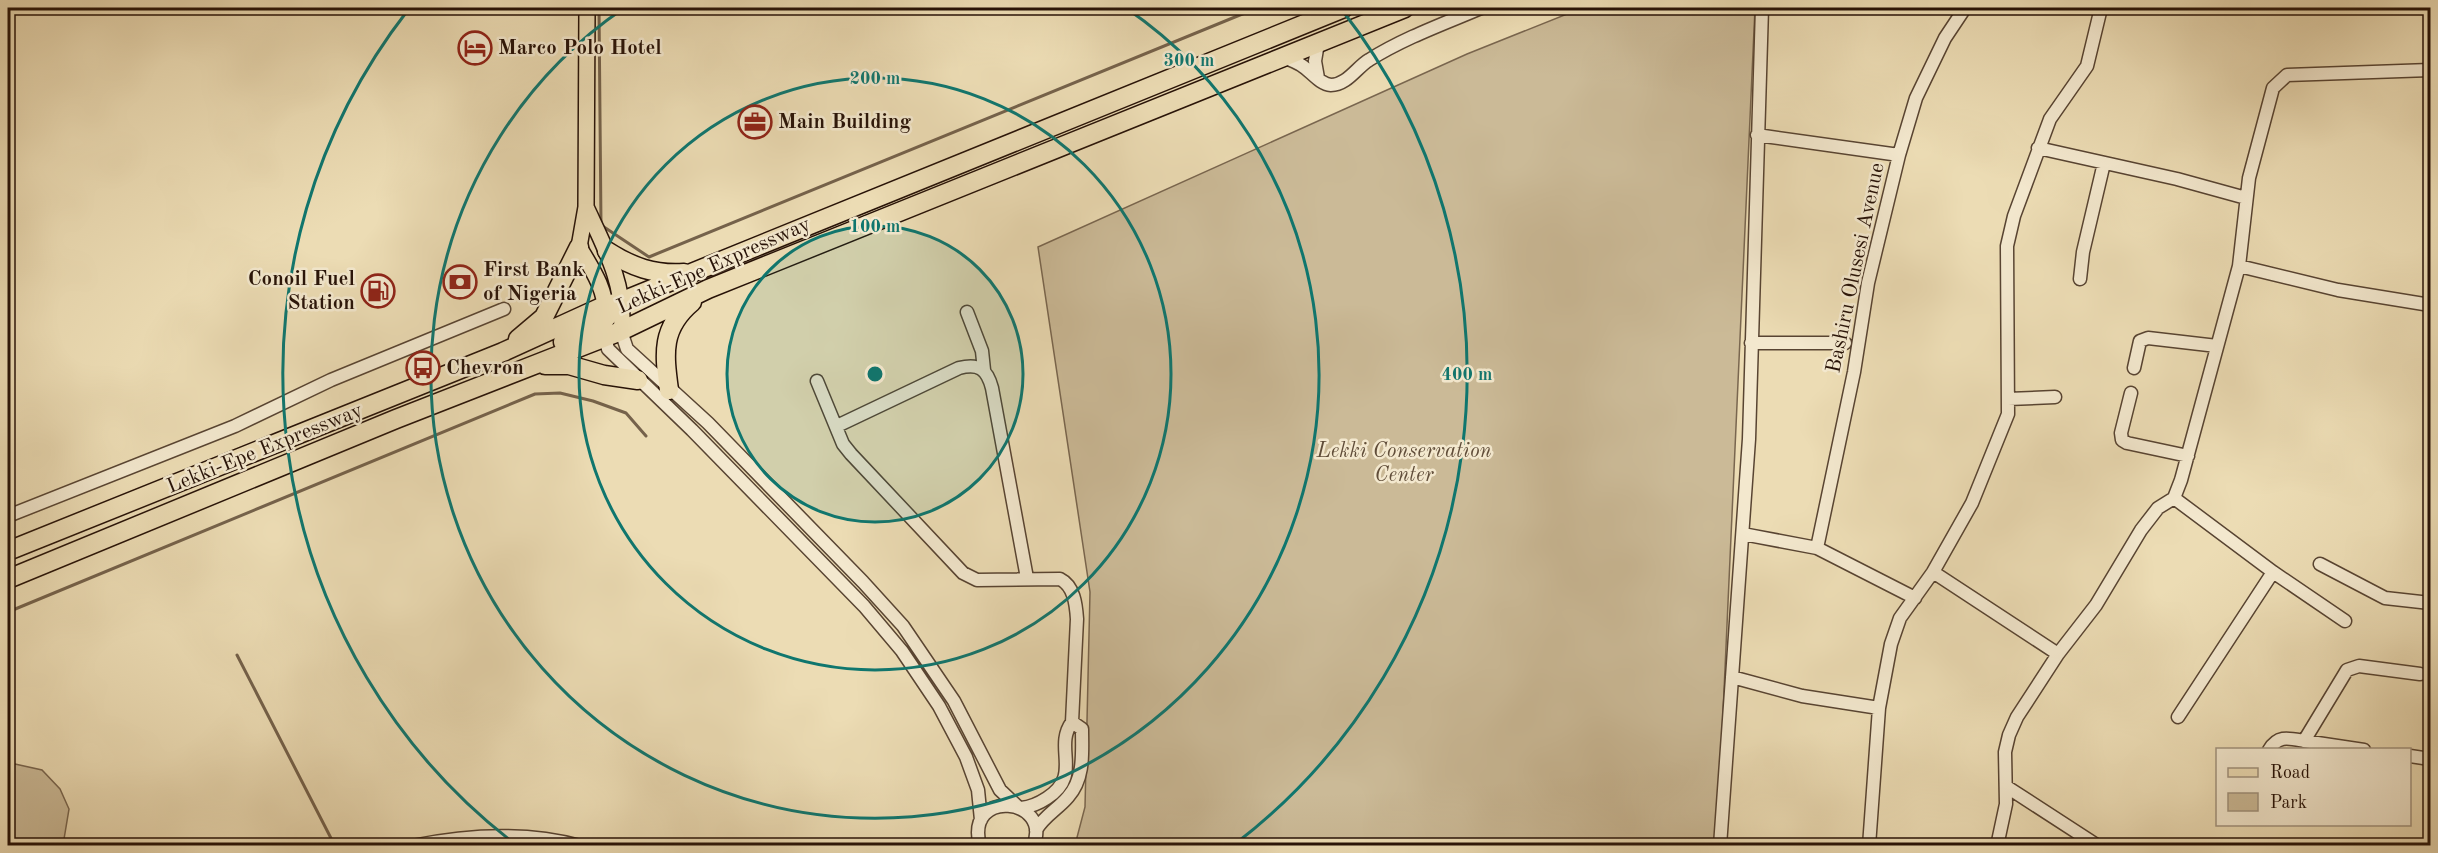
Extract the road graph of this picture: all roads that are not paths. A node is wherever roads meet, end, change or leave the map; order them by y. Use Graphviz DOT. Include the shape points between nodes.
graph roads {
  1 [pos="587,8"];
  2 [pos="1344,8"];
  3 [pos="1405,8"];
  4 [pos="1482,8"];
  5 [pos="1762,8"];
  6 [pos="1965,8"];
  7 [pos="2101,8"];
  8 [pos="1318,43"];
  9 [pos="1284,57"];
  10 [pos="2430,70"];
  11 [pos="1319,79"];
  12 [pos="1757,135"];
  13 [pos="2038,148"];
  14 [pos="1899,155"];
  15 [pos="2104,164"];
  16 [pos="2246,198"];
  17 [pos="586,207"];
  18 [pos="776,239"];
  19 [pos="579,247"];
  20 [pos="607,251"];
  21 [pos="2239,266"];
  22 [pos="692,272"];
  23 [pos="2080,279"];
  24 [pos="708,289"];
  25 [pos="2430,305"];
  26 [pos="504,309"];
  27 [pos="967,312"];
  28 [pos="614,319"];
  29 [pos="1751,343"];
  30 [pos="1845,343"];
  31 [pos="2217,346"];
  32 [pos="503,352"];
  33 [pos="531,366"];
  34 [pos="2134,368"];
  35 [pos="984,370"];
  36 [pos="638,380"];
  37 [pos="817,381"];
  38 [pos="669,390"];
  39 [pos="2131,393"];
  40 [pos="2055,397"];
  41 [pos="2008,399"];
  42 [pos="396,419"];
  43 [pos="837,426"];
  44 [pos="2188,456"];
  45 [pos="2174,498"];
  46 [pos="8,516"];
  47 [pos="1743,534"];
  48 [pos="13,546"];
  49 [pos="1817,548"];
  50 [pos="2320,564"];
  51 [pos="1934,572"];
  52 [pos="2273,572"];
  53 [pos="1027,578"];
  54 [pos="8,579"];
  55 [pos="1916,598"];
  56 [pos="2430,603"];
  57 [pos="2345,621"];
  58 [pos="2058,654"];
  59 [pos="2420,674"];
  60 [pos="1732,677"];
  61 [pos="1879,708"];
  62 [pos="2178,717"];
  63 [pos="1072,722"];
  64 [pos="2304,741"];
  65 [pos="2270,748"];
  66 [pos="2351,748"];
  67 [pos="2411,756"];
  68 [pos="2430,759"];
  69 [pos="2007,787"];
  70 [pos="1019,808"];
  71 [pos="981,820"];
  72 [pos="1035,840"];
  73 [pos="977,842"];
  74 [pos="412,846"];
  75 [pos="580,846"];
  76 [pos="1720,846"];
  77 [pos="1869,846"];
  78 [pos="1997,846"];
  79 [pos="2098,846"];
  1 -- 17 [label="main road"];
  2 -- 18 [label="highway, Lekki-Epe Expressway"];
  3 -- 8 [label="highway, Lekki-Epe Expressway"];
  4 -- 11 [label="street" via="1394,45 1336,84"];
  5 -- 12 [label="street"];
  6 -- 14 [label="street, Bashiru Olusesi Avenue" via="1945,38 1916,98"];
  7 -- 13 [label="street" via="2087,66 2050,119"];
  8 -- 9 [label="highway, Lekki-Epe Expressway"];
  8 -- 11 [label="street" via="1315,61"];
  9 -- 11 [label="street"];
  9 -- 24 [label="highway, Lekki-Epe Expressway"];
  10 -- 16 [label="street" via="2282,78 2273,88"];
  12 -- 14 [label="street"];
  12 -- 29 [label="street"];
  13 -- 15 [label="street"];
  13 -- 41 [label="street" via="2007,246"];
  14 -- 49 [label="street, Bashiru Olusesi Avenue" via="1868,282 1860,341"];
  15 -- 16 [label="street"];
  15 -- 23 [label="street"];
  16 -- 21 [label="street"];
  17 -- 19 [label="main road"];
  17 -- 20 [label="main road"];
  18 -- 22 [label="highway, Lekki-Epe Expressway"];
  18 -- 28 [label="highway" via="765,251 665,292"];
  19 -- 28 [label="main road" via="599,281"];
  19 -- 32 [label="highway" via="544,317"];
  20 -- 22 [label="highway" via="631,266 649,271"];
  20 -- 28 [label="main road" via="617,278"];
  21 -- 25 [label="street" via="2338,290"];
  21 -- 31 [label="street"];
  22 -- 28 [label="highway, Lekki-Epe Expressway"];
  24 -- 28 [label="highway, Lekki-Epe Expressway"];
  24 -- 38 [label="highway" via="675,319 668,333 665,349"];
  26 -- 46 [label="street" via="332,380 235,426"];
  27 -- 35 [label="street" via="982,351"];
  28 -- 32 [label="highway, Lekki-Epe Expressway"];
  28 -- 33 [label="highway, Lekki-Epe Expressway"];
  28 -- 36 [label="street" via="608,349"];
  28 -- 38 [label="street" via="627,349"];
  28 -- 42 [label="highway" via="420,401"];
  29 -- 30 [label="street"];
  29 -- 47 [label="street"];
  31 -- 34 [label="street" via="2148,338 2140,341"];
  31 -- 44 [label="street"];
  32 -- 48 [label="highway, Lekki-Epe Expressway"];
  33 -- 36 [label="highway" via="568,365"];
  33 -- 42 [label="highway, Lekki-Epe Expressway"];
  35 -- 43 [label="street" via="972,365 959,368"];
  35 -- 53 [label="street" via="992,388"];
  36 -- 71 [label="street" via="864,606 902,651 939,706 966,757 978,790"];
  37 -- 43 [label="street"];
  38 -- 70 [label="street" via="708,423 903,627 954,701 1005,798"];
  39 -- 44 [label="street" via="2122,440"];
  40 -- 41 [label="street"];
  41 -- 51 [label="street" via="2008,414 1972,503"];
  42 -- 54 [label="highway, Lekki-Epe Expressway"];
  43 -- 53 [label="street" via="851,454 963,573 977,580"];
  44 -- 45 [label="street"];
  45 -- 52 [label="street"];
  45 -- 58 [label="street" via="2158,508 2096,605"];
  47 -- 49 [label="street"];
  47 -- 60 [label="street"];
  49 -- 55 [label="street"];
  50 -- 56 [label="street" via="2385,598"];
  51 -- 55 [label="street"];
  51 -- 58 [label="street"];
  52 -- 57 [label="street"];
  52 -- 62 [label="street"];
  53 -- 63 [label="street" via="1060,579 1076,602"];
  55 -- 61 [label="street" via="1900,618 1891,644"];
  58 -- 69 [label="street" via="2008,735"];
  59 -- 64 [label="street" via="2359,666 2346,670"];
  60 -- 61 [label="street" via="1802,696"];
  60 -- 76 [label="street"];
  61 -- 77 [label="street"];
  63 -- 70 [label="street" via="1066,730 1065,779 1053,795 1035,806"];
  63 -- 72 [label="street" via="1082,729 1081,771 1069,796 1045,817"];
  64 -- 65 [label="street" via="2277,739"];
  64 -- 66 [label="street"];
  67 -- 68 [label="street"];
  69 -- 78 [label="street"];
  69 -- 79 [label="street"];
  70 -- 71 [label="street" via="1003,804"];
  70 -- 72 [label="street" via="1033,820"];
  71 -- 73 [label="street"];
  74 -- 75 [label="street" via="489,836"];
}
